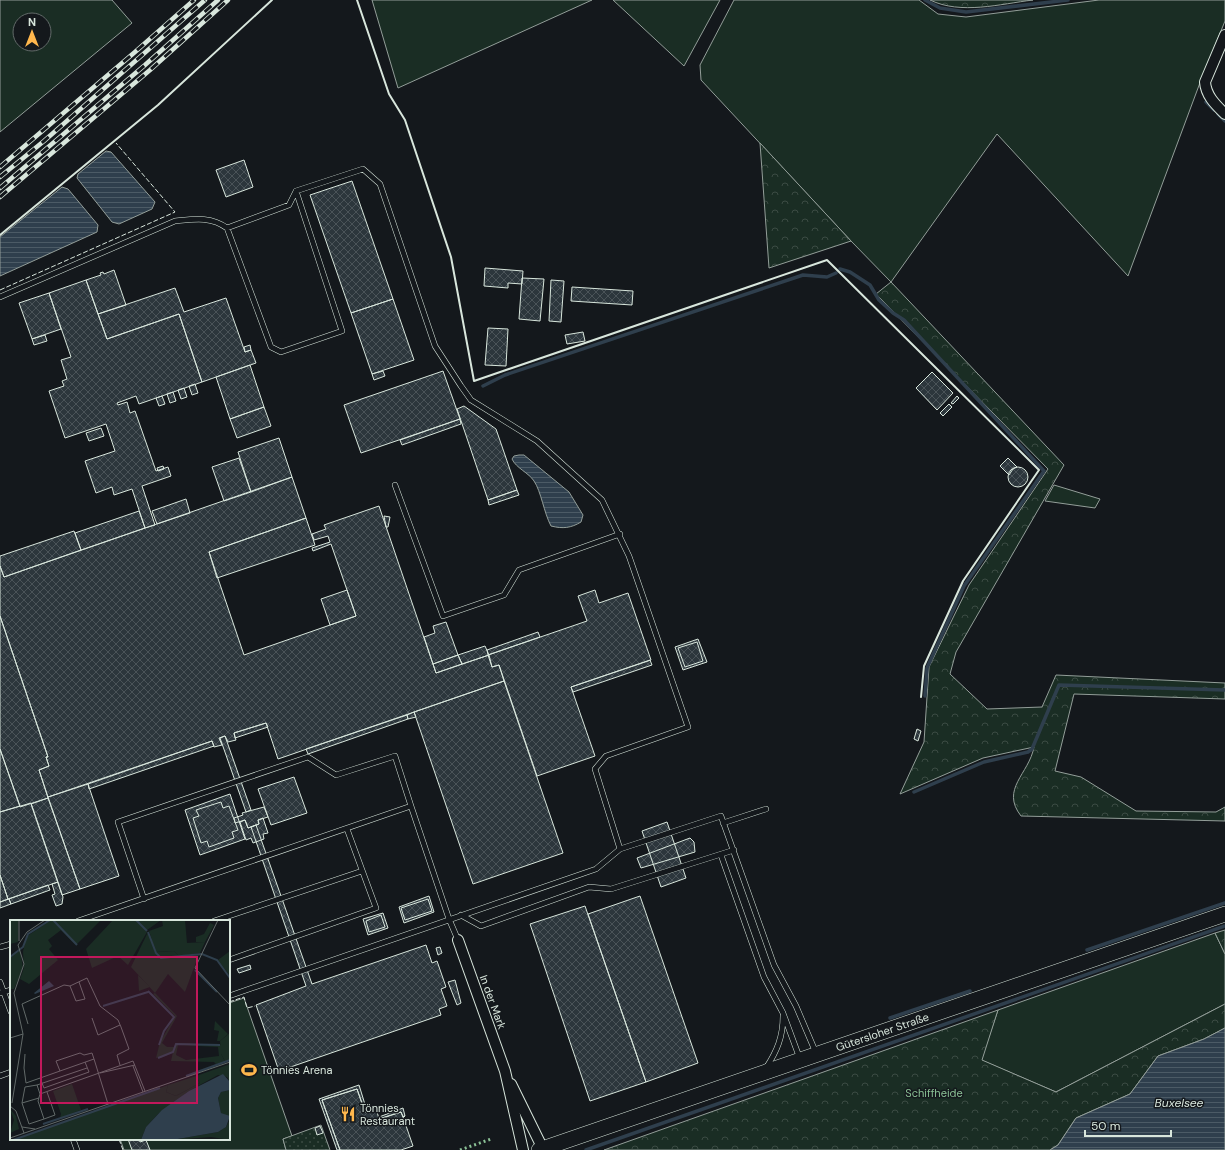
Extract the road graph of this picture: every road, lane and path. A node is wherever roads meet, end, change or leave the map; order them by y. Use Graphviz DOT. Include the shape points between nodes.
graph roads {
  1 [pos="1225,35"];
  2 [pos="1225,114"];
  3 [pos="296,191"];
  4 [pos="227,228"];
  5 [pos="0,297"];
  6 [pos="395,485"];
  7 [pos="620,534"];
  8 [pos="411,806"];
  9 [pos="766,809"];
  10 [pos="723,823"];
  11 [pos="347,829"];
  12 [pos="620,849"];
  13 [pos="734,850"];
  14 [pos="721,854"];
  15 [pos="362,871"];
  16 [pos="144,899"];
  17 [pos="1225,914"];
  18 [pos="461,915"];
  19 [pos="449,919"];
  20 [pos="81,920"];
  21 [pos="217,920"];
  22 [pos="458,940"];
  23 [pos="10,944"];
  24 [pos="0,947"];
  25 [pos="230,960"];
  26 [pos="0,982"];
  27 [pos="2,993"];
  28 [pos="230,996"];
  29 [pos="10,1010"];
  30 [pos="783,1013"];
  31 [pos="817,1054"];
  32 [pos="801,1060"];
  33 [pos="505,1071"];
  34 [pos="10,1072"];
  35 [pos="763,1072"];
  36 [pos="0,1076"];
  37 [pos="73,1140"];
  38 [pos="541,1149"];
  39 [pos="77,1150"];
  40 [pos="523,1150"];
  1 -- 2 [label="street" via="1205,82 1206,90 1214,103"];
  3 -- 4 [label="lane" via="289,205"];
  3 -- 4 [label="lane" via="342,331 281,352 271,346"];
  3 -- 7 [label="lane" via="363,169 380,184 435,346 461,386 471,400 537,441 602,500"];
  4 -- 5 [label="lane" via="219,222 202,218 175,221"];
  6 -- 7 [label="lane" via="443,616 504,595 519,570"];
  7 -- 12 [label="lane" via="688,727 606,756 595,769"];
  8 -- 11 [label="lane"];
  8 -- 16 [label="lane" via="395,756 336,775 308,757 118,822"];
  8 -- 19 [label="lane"];
  9 -- 10 [label="lane"];
  10 -- 12 [label="lane" via="721,816"];
  10 -- 13 [label="lane"];
  11 -- 15 [label="lane"];
  11 -- 16 [label="lane"];
  12 -- 18 [label="lane" via="596,868"];
  13 -- 14 [label="lane"];
  13 -- 31 [label="lane" via="774,965"];
  14 -- 18 [label="lane" via="611,889 589,887 481,926"];
  14 -- 30 [label="lane" via="764,977"];
  15 -- 21 [label="lane"];
  15 -- 25 [label="lane" via="376,908"];
  16 -- 20 [label="lane"];
  17 -- 31 [label="main road, Gütersloher Straße"];
  18 -- 19 [label="lane"];
  19 -- 22 [label="lane"];
  19 -- 28 [label="lane"];
  22 -- 33 [label="street, In der Mark"];
  23 -- 24 [label="lane"];
  26 -- 27 [label="lane"];
  27 -- 29 [label="lane"];
  30 -- 32 [label="lane"];
  30 -- 35 [label="lane" via="782,1037 774,1057"];
  31 -- 32 [label="main road, Gütersloher Straße"];
  32 -- 35 [label="main road, Gütersloher Straße"];
  33 -- 38 [label="street, In der Mark"];
  33 -- 40 [label="street, In der Mark"];
  34 -- 36 [label="lane"];
  35 -- 38 [label="main road, Gütersloher Straße"];
  37 -- 39 [label="lane"];
}
